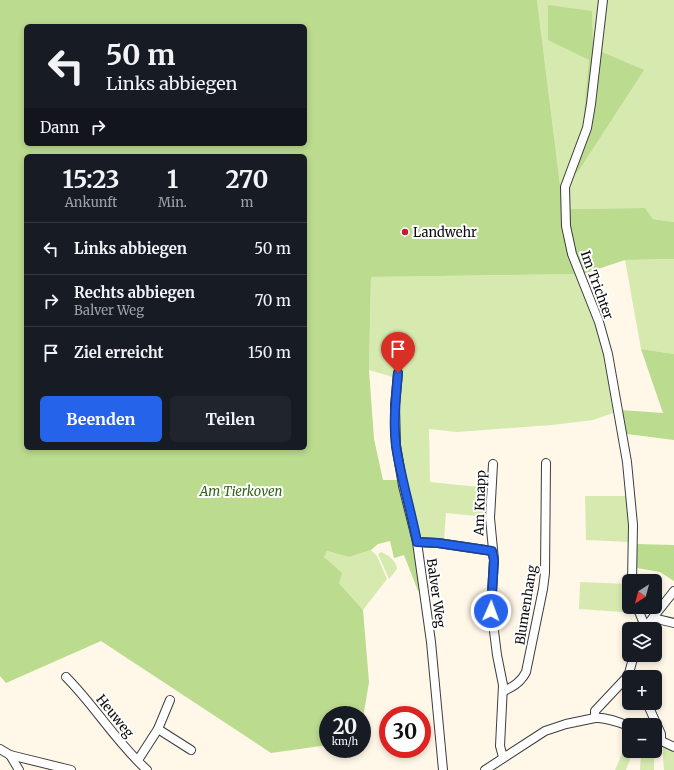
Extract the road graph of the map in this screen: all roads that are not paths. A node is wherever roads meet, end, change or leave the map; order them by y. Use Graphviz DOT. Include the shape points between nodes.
graph roads {
  1 [pos="602,0"];
  2 [pos="398,373"];
  3 [pos="546,463"];
  4 [pos="494,464"];
  5 [pos="417,542"];
  6 [pos="492,551"];
  7 [pos="632,574"];
  8 [pos="674,591"];
  9 [pos="653,618"];
  10 [pos="649,622"];
  11 [pos="674,623"];
  12 [pos="66,677"];
  13 [pos="622,682"];
  14 [pos="504,691"];
  15 [pos="170,700"];
  16 [pos="594,718"];
  17 [pos="622,724"];
  18 [pos="158,729"];
  19 [pos="662,742"];
  20 [pos="674,747"];
  21 [pos="0,749"];
  22 [pos="191,750"];
  23 [pos="10,755"];
  24 [pos="503,757"];
  25 [pos="138,760"];
  26 [pos="19,770"];
  27 [pos="71,770"];
  28 [pos="147,770"];
  29 [pos="443,770"];
  30 [pos="485,770"];
  1 -- 7 [label="street, Im Trichter" via="588,122 565,187 566,226 572,254 599,322 608,354 627,462 633,526"];
  2 -- 5 [label="street, Balver Weg" via="395,405 396,445"];
  3 -- 14 [label="street, Blumenhang" via="543,589 526,672 521,681"];
  4 -- 6 [label="street, Am Knapp" via="490,518"];
  5 -- 6 [label="street"];
  5 -- 29 [label="street, Balver Weg" via="431,642"];
  6 -- 14 [label="street, Am Knapp" via="494,560 491,611"];
  8 -- 9 [label="street"];
  9 -- 10 [label="street"];
  9 -- 11 [label="street"];
  12 -- 25 [label="street, Heuweg"];
  13 -- 16 [label="street" via="595,711"];
  14 -- 24 [label="street, Am Knapp" via="500,746"];
  15 -- 18 [label="street"];
  16 -- 17 [label="street" via="600,717"];
  16 -- 24 [label="street" via="545,731"];
  18 -- 22 [label="street"];
  18 -- 25 [label="street"];
  19 -- 20 [label="street"];
  21 -- 23 [label="street"];
  23 -- 26 [label="street"];
  23 -- 27 [label="street"];
  24 -- 30 [label="street"];
  25 -- 28 [label="street, Heuweg"];
}
